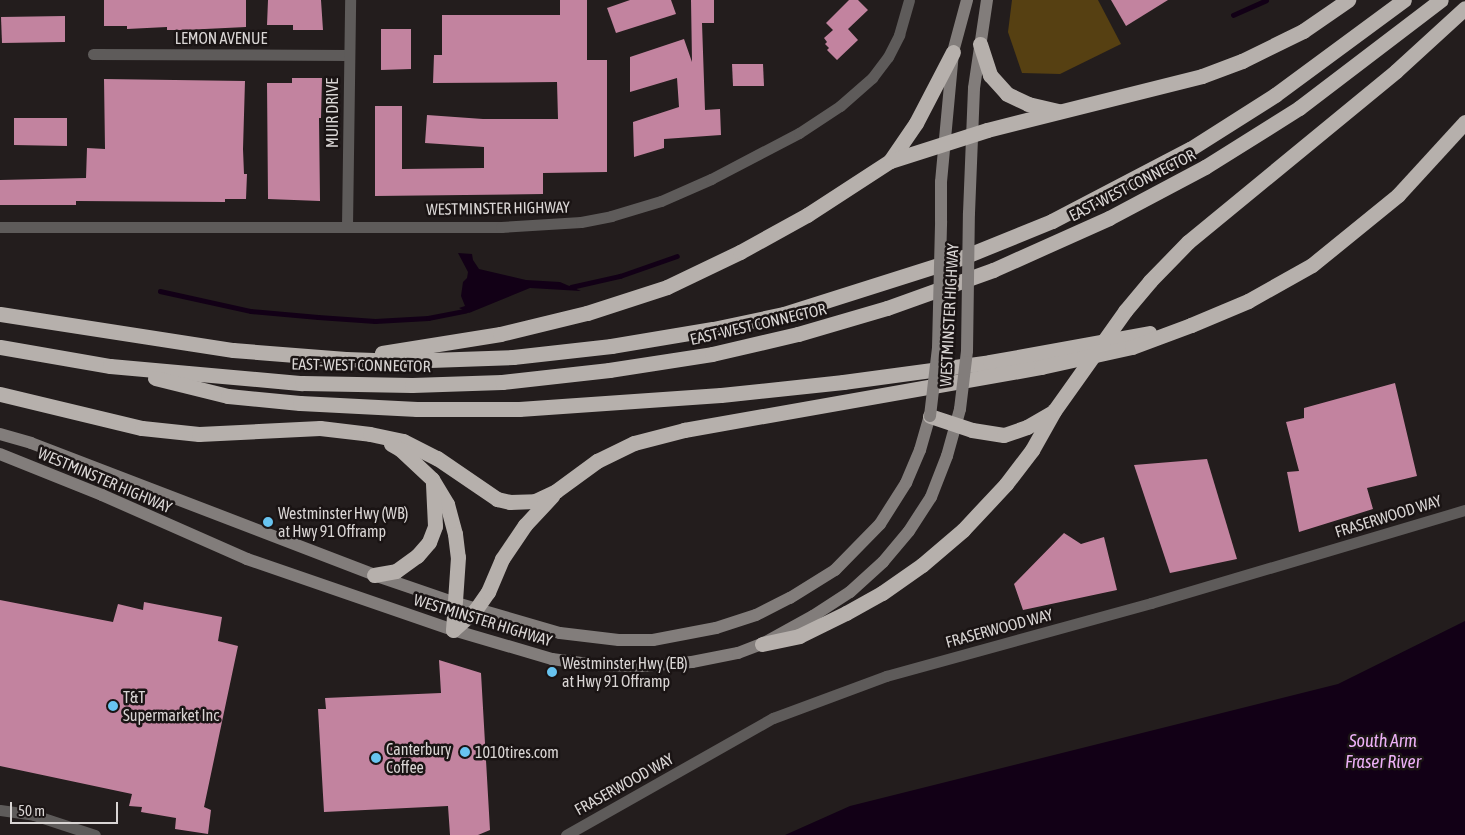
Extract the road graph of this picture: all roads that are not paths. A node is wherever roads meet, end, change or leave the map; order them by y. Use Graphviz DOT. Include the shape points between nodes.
graph roads {
  1 [pos="350,0"];
  2 [pos="909,0"];
  3 [pos="967,0"];
  4 [pos="987,0"];
  5 [pos="1348,0"];
  6 [pos="1404,0"];
  7 [pos="1441,0"];
  8 [pos="1465,8"];
  9 [pos="980,44"];
  10 [pos="953,52"];
  11 [pos="93,54"];
  12 [pos="348,55"];
  13 [pos="1062,112"];
  14 [pos="1465,122"];
  15 [pos="972,136"];
  16 [pos="944,144"];
  17 [pos="890,161"];
  18 [pos="347,226"];
  19 [pos="0,227"];
  20 [pos="0,314"];
  21 [pos="1191,325"];
  22 [pos="0,347"];
  23 [pos="346,359"];
  24 [pos="110,366"];
  25 [pos="0,394"];
  26 [pos="1054,411"];
  27 [pos="930,416"];
  28 [pos="957,424"];
  29 [pos="0,434"];
  30 [pos="370,434"];
  31 [pos="0,454"];
  32 [pos="432,479"];
  33 [pos="556,491"];
  34 [pos="1465,510"];
  35 [pos="374,575"];
  36 [pos="454,602"];
  37 [pos="476,609"];
  38 [pos="454,630"];
  39 [pos="762,644"];
  40 [pos="0,810"];
  41 [pos="95,835"];
  42 [pos="566,835"];
  1 -- 12 [label="street, MUIR DRIVE"];
  2 -- 18 [label="street, WESTMINSTER HIGHWAY" via="899,35 888,57 872,78 840,106 791,137 661,201 610,216 553,225"];
  3 -- 10 [label="main road, WESTMINSTER HIGHWAY"];
  4 -- 9 [label="main road, WESTMINSTER HIGHWAY"];
  5 -- 13 [label="highway" via="1303,31 1242,61 1202,76"];
  6 -- 23 [label="highway, EAST-WEST CONNECTOR" via="1275,95 1190,149 1052,221 961,258 784,314 612,346 513,357 401,361"];
  7 -- 24 [label="highway, EAST-WEST CONNECTOR" via="1299,108 1205,167 1109,218 993,270 887,308 798,334 712,354 502,382 412,385 302,383"];
  8 -- 26 [label="highway, bridge" via="1396,71 1188,242 1125,311"];
  9 -- 13 [label="highway" via="990,75 1007,94 1028,104"];
  9 -- 15 [label="main road, WESTMINSTER HIGHWAY"];
  10 -- 16 [label="main road, WESTMINSTER HIGHWAY"];
  10 -- 17 [label="highway" via="916,123"];
  11 -- 12 [label="street, LEMON AVENUE"];
  12 -- 18 [label="street, MUIR DRIVE"];
  13 -- 15 [label="highway"];
  14 -- 21 [label="highway" via="1398,195 1312,265 1248,301"];
  15 -- 16 [label="highway"];
  15 -- 28 [label="main road, WESTMINSTER HIGHWAY, bridge" via="967,351"];
  16 -- 17 [label="highway"];
  16 -- 27 [label="main road, WESTMINSTER HIGHWAY, bridge" via="938,348"];
  17 -- 23 [label="highway" via="807,215 667,287 587,313 500,334"];
  18 -- 19 [label="street, WESTMINSTER HIGHWAY"];
  20 -- 23 [label="highway, EAST-WEST CONNECTOR" via="234,350"];
  21 -- 24 [label="highway" via="990,362 844,382 721,395 519,409 418,409 228,396"];
  21 -- 33 [label="highway" via="1132,346 1041,366 684,430 634,443 597,461"];
  22 -- 24 [label="highway, EAST-WEST CONNECTOR"];
  25 -- 30 [label="highway" via="142,428 199,434 320,428"];
  26 -- 28 [label="highway" via="1027,427 1004,434 972,430"];
  26 -- 39 [label="highway" via="1032,450 1006,484 963,530 922,565 846,613 799,636"];
  27 -- 28 [label="highway"];
  27 -- 37 [label="main road, WESTMINSTER HIGHWAY" via="906,483 880,524 835,570 790,598 756,614 716,628 682,635 653,640 619,640 560,633"];
  28 -- 39 [label="main road, WESTMINSTER HIGHWAY" via="931,497 883,562 850,592"];
  29 -- 35 [label="main road, WESTMINSTER HIGHWAY" via="31,443"];
  30 -- 32 [label="highway" via="400,449"];
  30 -- 33 [label="highway" via="403,441 437,458 496,498 510,502 535,501"];
  31 -- 38 [label="main road, WESTMINSTER HIGHWAY" via="247,559"];
  32 -- 35 [label="highway" via="435,526 429,542 417,556 396,570"];
  32 -- 36 [label="highway" via="447,504 455,534 458,556"];
  33 -- 37 [label="highway" via="502,559 488,592"];
  34 -- 42 [label="street, FRASERWOOD WAY" via="1151,603 886,676 773,718"];
  35 -- 36 [label="main road, WESTMINSTER HIGHWAY"];
  36 -- 37 [label="main road, WESTMINSTER HIGHWAY"];
  36 -- 38 [label="highway"];
  37 -- 38 [label="highway"];
  38 -- 39 [label="main road, WESTMINSTER HIGHWAY" via="552,659 596,665 692,662 738,653"];
  40 -- 41 [label="street" via="34,814"];
}
